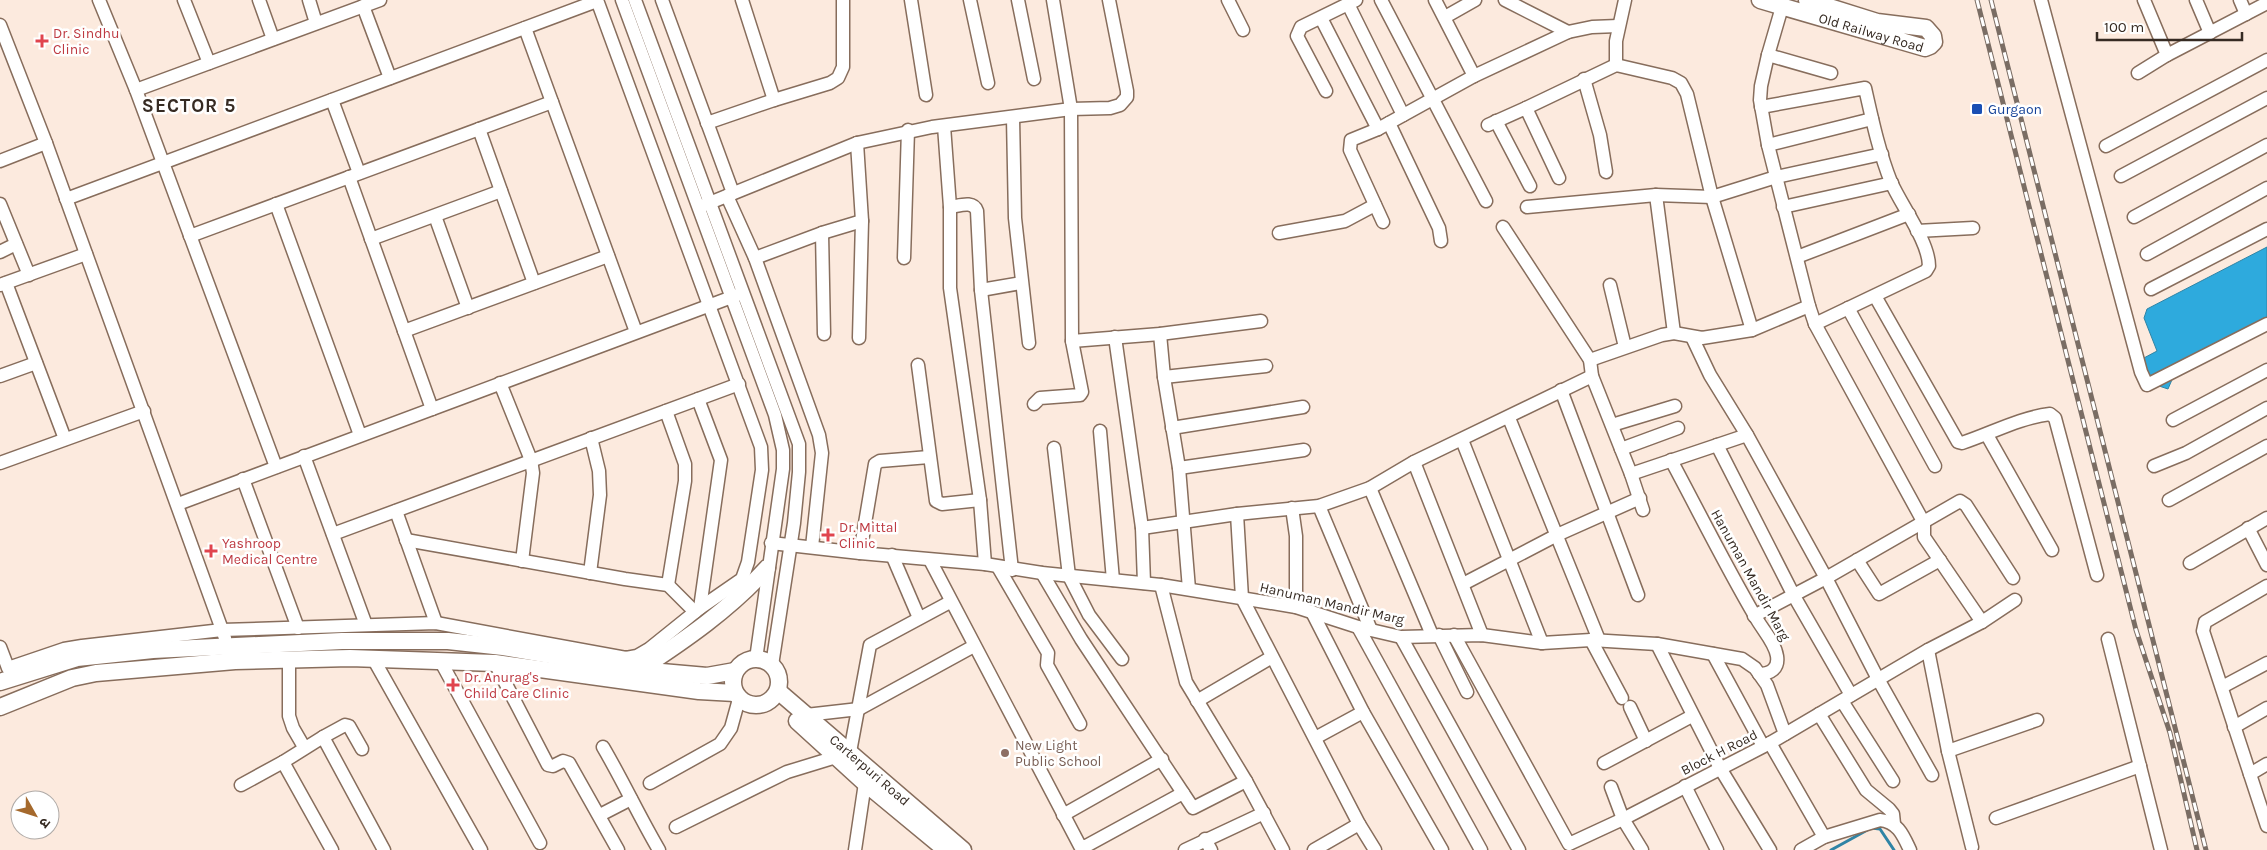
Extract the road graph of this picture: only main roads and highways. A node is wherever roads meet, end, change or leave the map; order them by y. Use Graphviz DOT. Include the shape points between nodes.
graph roads {
  1 [pos="1760,0"];
  2 [pos="1807,0"];
  3 [pos="1842,6"];
  4 [pos="767,568"];
  5 [pos="639,670"];
  6 [pos="735,671"];
  7 [pos="1,681"];
  8 [pos="775,695"];
  9 [pos="737,696"];
  10 [pos="0,707"];
  11 [pos="843,755"];
  12 [pos="946,850"];
  13 [pos="963,850"];
  1 -- 3 [label="main road, Old Railway Road" via="1925,48 1934,42 1926,28 1877,22"];
  2 -- 3 [label="main road, Old Railway Road"];
  4 -- 5 [label="main road" via="730,605"];
  5 -- 6 [label="main road" via="706,676"];
  5 -- 7 [label="main road" via="448,641 342,641 154,650 77,658"];
  6 -- 8 [label="main road" via="745,661 756,659 772,665 778,673 779,682"];
  6 -- 9 [label="main road" via="732,679"];
  8 -- 9 [label="main road" via="765,704 756,706"];
  8 -- 11 [label="main road, Carterpuri Road"];
  8 -- 11 [label="main road, Carterpuri Road" via="806,715"];
  9 -- 10 [label="main road" via="496,663 350,658 235,661 96,673 72,678"];
  11 -- 12 [label="main road, Carterpuri Road" via="865,783"];
  11 -- 13 [label="main road, Carterpuri Road"];
}
